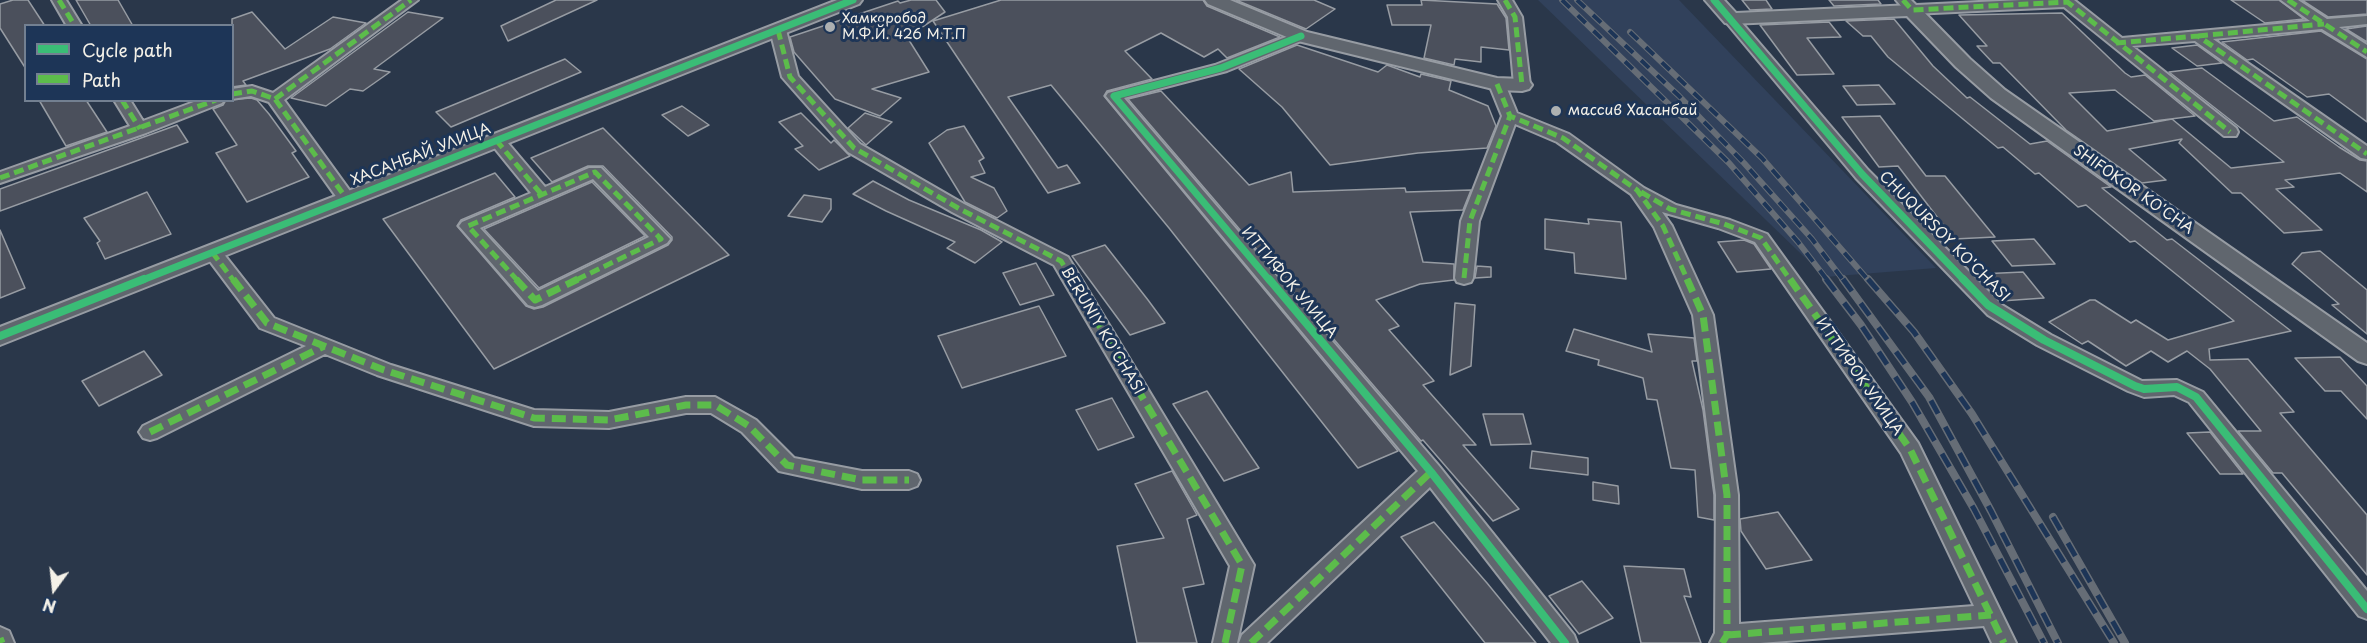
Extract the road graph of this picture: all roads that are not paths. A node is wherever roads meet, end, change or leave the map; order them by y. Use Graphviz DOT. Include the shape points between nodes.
graph roads {
  1 [pos="59,0"];
  2 [pos="411,0"];
  3 [pos="853,0"];
  4 [pos="1214,0"];
  5 [pos="1505,0"];
  6 [pos="1714,0"];
  7 [pos="2288,0"];
  8 [pos="2066,1"];
  9 [pos="1907,5"];
  10 [pos="1731,19"];
  11 [pos="2367,20"];
  12 [pos="74,24"];
  13 [pos="2324,24"];
  14 [pos="778,30"];
  15 [pos="1301,36"];
  16 [pos="2198,36"];
  17 [pos="2116,43"];
  18 [pos="2367,52"];
  19 [pos="1497,84"];
  20 [pos="1522,85"];
  21 [pos="234,94"];
  22 [pos="275,99"];
  23 [pos="123,102"];
  24 [pos="211,102"];
  25 [pos="1510,116"];
  26 [pos="140,129"];
  27 [pos="2230,132"];
  28 [pos="496,140"];
  29 [pos="2367,154"];
  30 [pos="0,178"];
  31 [pos="1636,190"];
  32 [pos="542,195"];
  33 [pos="346,198"];
  34 [pos="212,252"];
  35 [pos="1464,278"];
  36 [pos="0,336"];
  37 [pos="324,346"];
  38 [pos="2367,355"];
  39 [pos="150,432"];
  40 [pos="1431,472"];
  41 [pos="909,480"];
  42 [pos="2367,609"];
  43 [pos="1991,615"];
  44 [pos="0,638"];
  45 [pos="1724,639"];
  46 [pos="2,643"];
  47 [pos="1225,643"];
  48 [pos="1251,643"];
  49 [pos="1565,643"];
  50 [pos="2004,643"];
  1 -- 12 [label="street"];
  2 -- 22 [label="street"];
  3 -- 14 [label="street, ХАСАНБАЙ УЛИЦА"];
  4 -- 15 [label="street"];
  5 -- 20 [label="street" via="1515,18"];
  6 -- 10 [label="street, CHUQURSOY KO'CHASI"];
  7 -- 13 [label="street"];
  8 -- 9 [label="street"];
  8 -- 17 [label="street"];
  9 -- 10 [label="street"];
  9 -- 38 [label="street, SHIFOKOR KO'CHA" via="1963,63 2007,100"];
  10 -- 42 [label="street, CHUQURSOY KO'CHASI" via="1862,174 1995,310 2135,386 2177,387 2196,397"];
  11 -- 13 [label="street"];
  13 -- 16 [label="street"];
  13 -- 18 [label="street"];
  14 -- 28 [label="street, ХАСАНБАЙ УЛИЦА"];
  14 -- 47 [label="street, BERUNIY KO'CHASI" via="790,77 854,148 1061,261 1242,565"];
  15 -- 19 [label="street"];
  15 -- 40 [label="street, ИТТИФОК УЛИЦА" via="1221,68 1114,96"];
  16 -- 17 [label="street"];
  16 -- 29 [label="street"];
  17 -- 27 [label="street"];
  19 -- 20 [label="street"];
  19 -- 25 [label="street"];
  21 -- 22 [label="street" via="252,90"];
  22 -- 33 [label="street"];
  23 -- 26 [label="street"];
  24 -- 26 [label="street"];
  25 -- 31 [label="street, ИТТИФОК УЛИЦА" via="1563,138"];
  25 -- 35 [label="street" via="1470,221"];
  26 -- 30 [label="street"];
  28 -- 32 [label="street"];
  28 -- 33 [label="street, ХАСАНБАЙ УЛИЦА"];
  31 -- 43 [label="street, ИТТИФОК УЛИЦА" via="1670,209 1761,238 1910,449"];
  31 -- 45 [label="street, ИТТИФОК УЛИЦА" via="1662,226 1703,315 1727,495"];
  32 -- 32 [label="street" via="595,172 661,239 535,300 468,226"];
  33 -- 34 [label="street, ХАСАНБАЙ УЛИЦА"];
  34 -- 36 [label="street, ХАСАНБАЙ УЛИЦА"];
  34 -- 37 [label="street" via="267,323"];
  37 -- 39 [label="street"];
  37 -- 41 [label="street" via="384,370 534,418 609,420 686,405 715,405 749,426 788,465 862,480"];
  40 -- 48 [label="street"];
  40 -- 49 [label="street, ИТТИФОК УЛИЦА"];
  43 -- 45 [label="street"];
  43 -- 50 [label="street, ИТТИФОК УЛИЦА"];
  44 -- 46 [label="street"];
}
